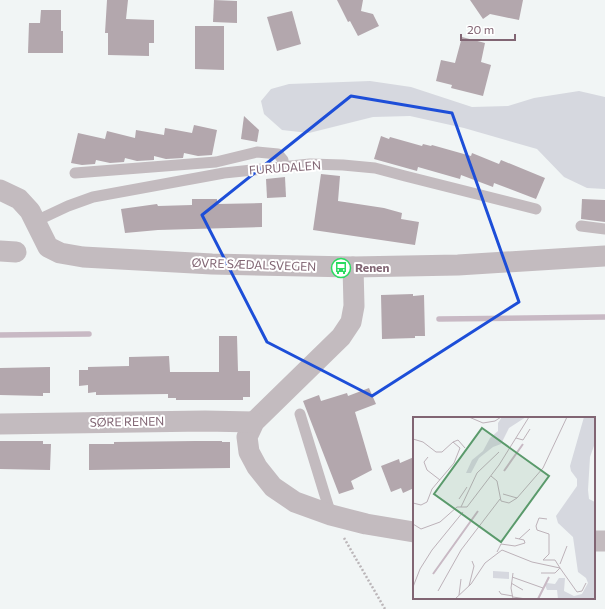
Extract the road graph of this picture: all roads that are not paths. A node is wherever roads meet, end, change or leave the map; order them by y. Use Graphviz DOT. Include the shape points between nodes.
graph roads {
  1 [pos="284,167"];
  2 [pos="76,173"];
  3 [pos="0,190"];
  4 [pos="536,209"];
  5 [pos="36,221"];
  6 [pos="581,226"];
  7 [pos="605,229"];
  8 [pos="605,256"];
  9 [pos="353,267"];
  10 [pos="300,414"];
  11 [pos="254,422"];
  12 [pos="0,424"];
  13 [pos="331,515"];
  14 [pos="413,532"];
  1 -- 2 [label="lane" via="283,160 278,154 257,152 216,162"];
  1 -- 4 [label="lane, FURUDALEN" via="310,164 375,168"];
  1 -- 5 [label="lane, FURUDALEN" via="224,173 94,197"];
  3 -- 5 [label="street" via="19,198"];
  5 -- 9 [label="street, ØVRE SÆDALSVEGEN" via="48,246 60,253 90,258"];
  6 -- 7 [label="lane"];
  8 -- 9 [label="street, ØVRE SÆDALSVEGEN" via="458,265"];
  9 -- 11 [label="street" via="354,306 350,322 341,337"];
  10 -- 13 [label="lane"];
  11 -- 12 [label="street, SØRE RENEN" via="205,420"];
  11 -- 13 [label="street" via="247,437 249,452 273,487 295,502"];
  13 -- 14 [label="street"];
}
